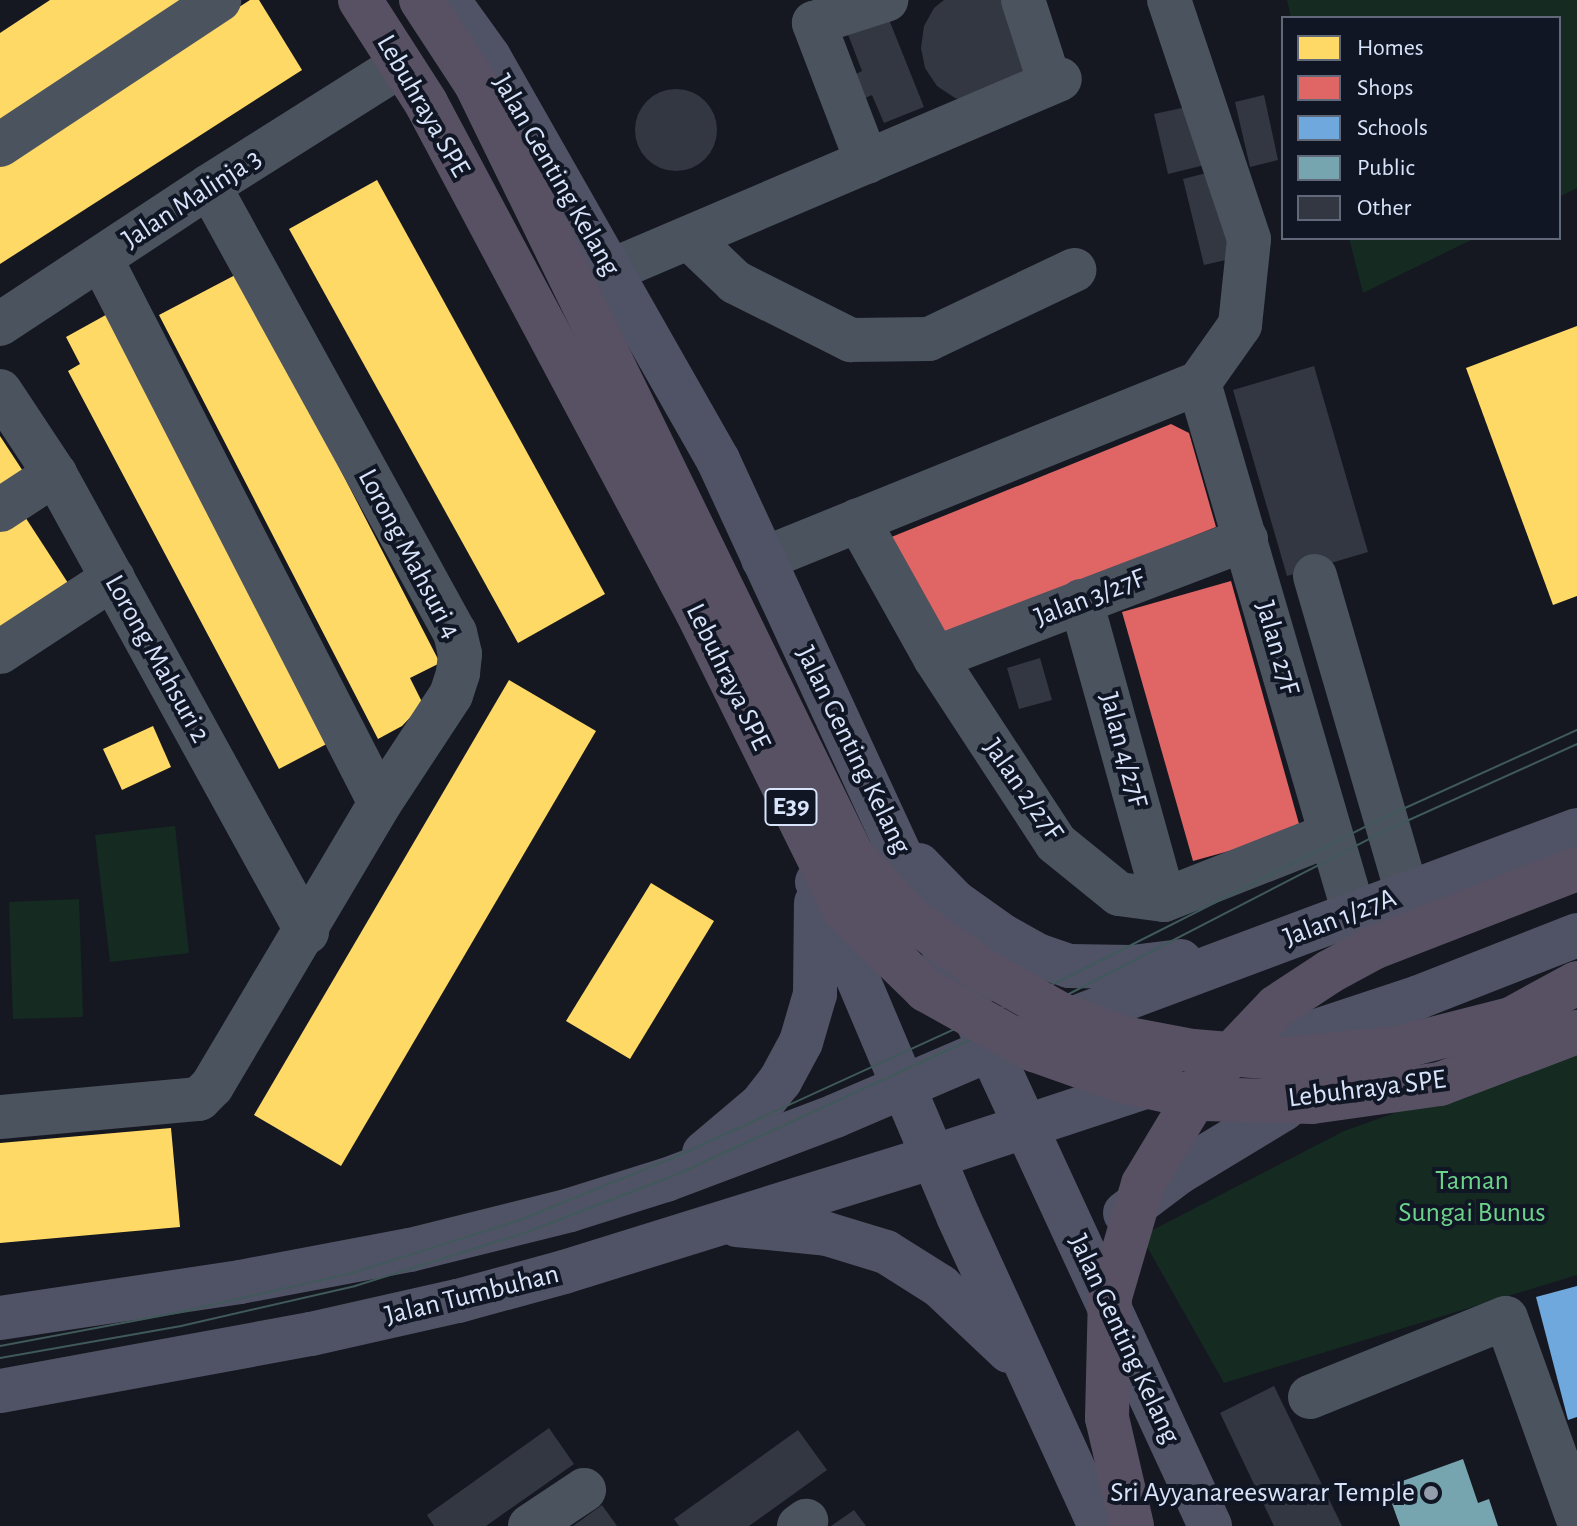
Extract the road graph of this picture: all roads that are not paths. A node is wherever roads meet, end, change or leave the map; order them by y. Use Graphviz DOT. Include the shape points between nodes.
graph roads {
  1 [pos="219,0"];
  2 [pos="342,0"];
  3 [pos="360,0"];
  4 [pos="421,0"];
  5 [pos="448,0"];
  6 [pos="886,0"];
  7 [pos="1023,0"];
  8 [pos="1169,0"];
  9 [pos="384,76"];
  10 [pos="0,145"];
  11 [pos="867,162"];
  12 [pos="209,186"];
  13 [pos="689,238"];
  14 [pos="101,259"];
  15 [pos="1074,270"];
  16 [pos="610,271"];
  17 [pos="0,324"];
  18 [pos="1199,383"];
  19 [pos="0,391"];
  20 [pos="55,474"];
  21 [pos="0,510"];
  22 [pos="858,520"];
  23 [pos="1246,539"];
  24 [pos="763,559"];
  25 [pos="1315,576"];
  26 [pos="113,578"];
  27 [pos="1081,601"];
  28 [pos="0,652"];
  29 [pos="935,658"];
  30 [pos="380,803"];
  31 [pos="1577,830"];
  32 [pos="1329,835"];
  33 [pos="894,836"];
  34 [pos="1577,869"];
  35 [pos="815,877"];
  36 [pos="1407,892"];
  37 [pos="1164,900"];
  38 [pos="1354,913"];
  39 [pos="307,932"];
  40 [pos="1577,935"];
  41 [pos="1265,947"];
  42 [pos="1577,983"];
  43 [pos="1419,997"];
  44 [pos="1104,1007"];
  45 [pos="1577,1032"];
  46 [pos="991,1049"];
  47 [pos="902,1087"];
  48 [pos="1142,1088"];
  49 [pos="0,1117"];
  50 [pos="1026,1124"];
  51 [pos="933,1157"];
  52 [pos="666,1180"];
  53 [pos="707,1225"];
  54 [pos="1095,1275"];
  55 [pos="0,1318"];
  56 [pos="1030,1373"];
  57 [pos="0,1391"];
  58 [pos="1310,1397"];
  59 [pos="584,1490"];
  60 [pos="1577,1516"];
  61 [pos="530,1526"];
  62 [pos="1100,1526"];
  63 [pos="1132,1526"];
  64 [pos="1210,1526"];
  1 -- 10 [label="street"];
  2 -- 9 [label="main road"];
  3 -- 45 [label="highway, Lebuhraya SPE / E39, bridge" via="426,103 690,598 844,910 926,990 1034,1050 1122,1081 1204,1099 1312,1102 1440,1084"];
  4 -- 42 [label="highway, Lebuhraya SPE / E39, bridge" via="476,84 852,855 910,918 979,968 1060,1014 1124,1038 1193,1051 1289,1059 1397,1048 1511,1019"];
  5 -- 16 [label="main road, Jalan Genting Kelang" via="489,57"];
  6 -- 11 [label="street" via="814,23"];
  7 -- 11 [label="street" via="1055,81"];
  8 -- 18 [label="street" via="1249,239 1240,325"];
  9 -- 12 [label="street, Jalan Malinja 3"];
  9 -- 35 [label="main road" via="545,342 694,627"];
  11 -- 13 [label="street"];
  12 -- 14 [label="street, Jalan Malinja 3"];
  12 -- 30 [label="street, Lorong Mahsuri 4" via="455,633 460,654 451,695"];
  13 -- 15 [label="street" via="735,282 851,340 929,339"];
  13 -- 16 [label="street"];
  14 -- 17 [label="street, Jalan Malinja 3"];
  14 -- 30 [label="street"];
  16 -- 24 [label="main road, Jalan Genting Kelang" via="718,460"];
  18 -- 22 [label="street"];
  18 -- 23 [label="street, Jalan 27F"];
  19 -- 20 [label="street, Lorong Mahsuri 2"];
  20 -- 21 [label="street"];
  20 -- 26 [label="street, Lorong Mahsuri 2"];
  22 -- 24 [label="street"];
  22 -- 29 [label="street, Jalan 2/27F"];
  23 -- 27 [label="street, Jalan 3/27F"];
  23 -- 32 [label="street, Jalan 27F"];
  24 -- 33 [label="main road, Jalan Genting Kelang"];
  25 -- 36 [label="street"];
  26 -- 28 [label="street"];
  26 -- 39 [label="street, Lorong Mahsuri 2"];
  27 -- 29 [label="street, Jalan 3/27F"];
  27 -- 37 [label="street, Jalan 4/27F"];
  29 -- 37 [label="street, Jalan 2/27F" via="1056,843 1119,894"];
  30 -- 39 [label="street, Lorong Mahsuri 4"];
  31 -- 36 [label="main road, Jalan 1/27A"];
  32 -- 37 [label="street, Jalan 2/27F"];
  32 -- 38 [label="street, Jalan 27F"];
  33 -- 41 [label="main road" via="965,909 1037,955 1069,966 1132,967"];
  33 -- 46 [label="main road, Jalan Genting Kelang"];
  34 -- 63 [label="highway, bridge" via="1373,948 1329,972 1276,1007 1204,1083 1143,1184 1110,1297 1107,1418"];
  35 -- 47 [label="main road"];
  35 -- 52 [label="main road" via="815,994 791,1061 751,1115"];
  36 -- 38 [label="main road, Jalan 1/27A"];
  38 -- 41 [label="main road, Jalan 1/27A"];
  39 -- 49 [label="street, Lorong Mahsuri 4" via="199,1099"];
  40 -- 43 [label="main road"];
  41 -- 44 [label="main road, Jalan 1/27A"];
  43 -- 48 [label="main road"];
  43 -- 54 [label="main road" via="1378,1038 1282,1110 1178,1173 1118,1218"];
  44 -- 46 [label="main road, Jalan 1/27A"];
  44 -- 48 [label="main road" via="1083,1040 1083,1060 1100,1080"];
  46 -- 47 [label="main road, Jalan 1/27A"];
  46 -- 50 [label="main road, Jalan Genting Kelang"];
  47 -- 51 [label="main road"];
  47 -- 52 [label="main road, Jalan Tumbuhan"];
  48 -- 50 [label="main road"];
  50 -- 51 [label="main road"];
  50 -- 54 [label="main road, Jalan Genting Kelang"];
  51 -- 53 [label="main road, Jalan Tumbuhan"];
  51 -- 56 [label="main road"];
  52 -- 55 [label="main road, Jalan Tumbuhan" via="492,1232 410,1250"];
  53 -- 56 [label="main road" via="809,1231 886,1252 949,1293"];
  53 -- 57 [label="main road, Jalan Tumbuhan" via="458,1301 296,1337"];
  54 -- 64 [label="main road, Jalan Genting Kelang"];
  56 -- 62 [label="main road"];
  58 -- 60 [label="street" via="1506,1318"];
  59 -- 61 [label="street"];
}
